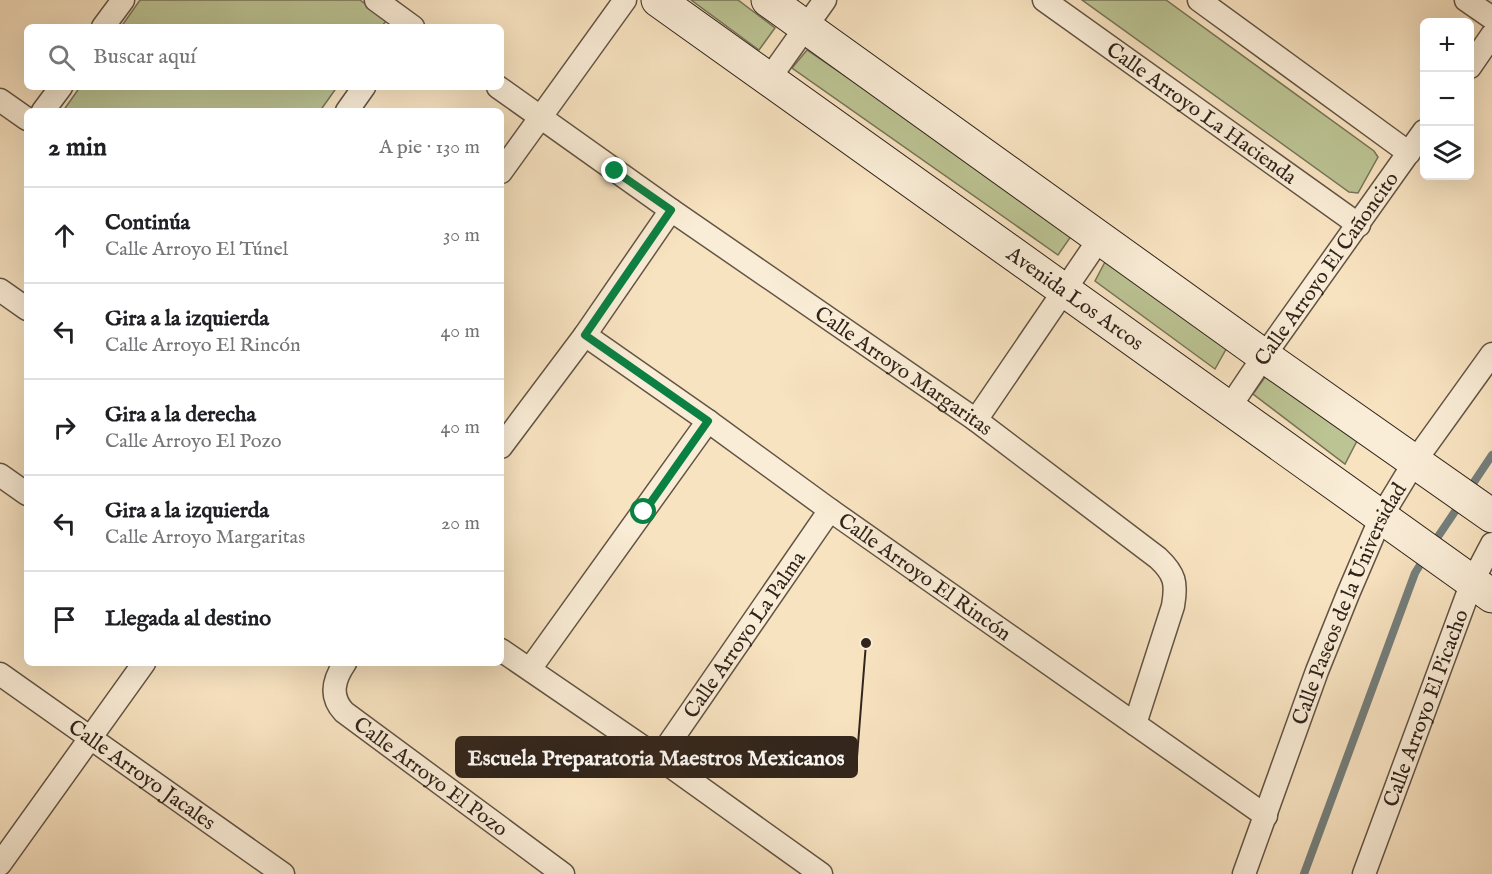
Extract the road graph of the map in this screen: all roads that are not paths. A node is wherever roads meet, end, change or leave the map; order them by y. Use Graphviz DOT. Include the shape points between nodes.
graph roads {
  1 [pos="123,0"];
  2 [pos="376,0"];
  3 [pos="625,0"];
  4 [pos="658,0"];
  5 [pos="768,0"];
  6 [pos="825,0"];
  7 [pos="1044,0"];
  8 [pos="1199,0"];
  9 [pos="1466,0"];
  10 [pos="1492,18"];
  11 [pos="105,24"];
  12 [pos="407,24"];
  13 [pos="806,28"];
  14 [pos="1492,35"];
  15 [pos="1474,61"];
  16 [pos="769,80"];
  17 [pos="58,90"];
  18 [pos="362,90"];
  19 [pos="502,90"];
  20 [pos="0,100"];
  21 [pos="45,108"];
  22 [pos="348,108"];
  23 [pos="24,117"];
  24 [pos="542,118"];
  25 [pos="1420,138"];
  26 [pos="1409,153"];
  27 [pos="504,168"];
  28 [pos="671,210"];
  29 [pos="1359,225"];
  30 [pos="1100,238"];
  31 [pos="0,290"];
  32 [pos="1064,291"];
  33 [pos="24,307"];
  34 [pos="585,335"];
  35 [pos="1492,354"];
  36 [pos="1264,356"];
  37 [pos="1229,408"];
  38 [pos="976,420"];
  39 [pos="708,421"];
  40 [pos="504,443"];
  41 [pos="1428,470"];
  42 [pos="0,475"];
  43 [pos="24,492"];
  44 [pos="830,510"];
  45 [pos="1488,513"];
  46 [pos="1381,517"];
  47 [pos="1492,544"];
  48 [pos="1473,583"];
  49 [pos="504,652"];
  50 [pos="142,666"];
  51 [pos="343,666"];
  52 [pos="530,669"];
  53 [pos="0,674"];
  54 [pos="1135,724"];
  55 [pos="90,738"];
  56 [pos="659,758"];
  57 [pos="1266,816"];
  58 [pos="0,864"];
  59 [pos="283,874"];
  60 [pos="563,874"];
  61 [pos="821,874"];
  62 [pos="1244,874"];
  63 [pos="1364,874"];
  1 -- 11 [label="street"];
  2 -- 12 [label="street"];
  3 -- 24 [label="street"];
  4 -- 16 [label="street, Avenida Los Arcos"];
  5 -- 13 [label="street"];
  6 -- 13 [label="street"];
  7 -- 29 [label="street, Calle Arroyo La Hacienda"];
  8 -- 26 [label="street"];
  9 -- 10 [label="street"];
  13 -- 16 [label="street"];
  13 -- 30 [label="street"];
  14 -- 15 [label="street"];
  16 -- 32 [label="street, Avenida Los Arcos"];
  17 -- 21 [label="street"];
  18 -- 22 [label="street"];
  19 -- 24 [label="street, Calle Arroyo Margaritas"];
  20 -- 23 [label="street"];
  24 -- 27 [label="street"];
  24 -- 28 [label="street, Calle Arroyo Margaritas"];
  25 -- 26 [label="street, Calle Arroyo El Cañoncito"];
  26 -- 29 [label="street, Calle Arroyo El Cañoncito"];
  28 -- 34 [label="street"];
  28 -- 38 [label="street, Calle Arroyo Margaritas"];
  29 -- 36 [label="street, Calle Arroyo El Cañoncito"];
  30 -- 32 [label="street"];
  30 -- 36 [label="street"];
  31 -- 33 [label="street"];
  32 -- 37 [label="street, Avenida Los Arcos"];
  32 -- 38 [label="street"];
  34 -- 39 [label="street, Calle Arroyo El Rincón"];
  34 -- 40 [label="street"];
  35 -- 41 [label="street, Calle Paseos de la Universidad"];
  36 -- 37 [label="street, Calle Arroyo El Cañoncito"];
  36 -- 41 [label="street"];
  37 -- 46 [label="street, Avenida Los Arcos"];
  38 -- 54 [label="street, Calle Arroyo Margaritas" via="1168,567 1174,579 1173,606"];
  39 -- 44 [label="street, Calle Arroyo El Rincón"];
  39 -- 52 [label="street"];
  41 -- 45 [label="street"];
  41 -- 46 [label="street, Calle Paseos de la Universidad"];
  42 -- 43 [label="street"];
  44 -- 54 [label="street, Calle Arroyo El Rincón"];
  44 -- 56 [label="street, Calle Arroyo La Palma"];
  46 -- 48 [label="street, Avenida Los Arcos"];
  46 -- 57 [label="street, Calle Paseos de la Universidad" via="1317,671"];
  47 -- 48 [label="street, Calle Arroyo El Picacho"];
  48 -- 63 [label="street, Calle Arroyo El Picacho"];
  49 -- 52 [label="street"];
  50 -- 55 [label="street"];
  51 -- 60 [label="street, Calle Arroyo El Pozo" via="333,686 335,701 344,712"];
  52 -- 56 [label="street"];
  53 -- 55 [label="street, Calle Arroyo Jacales"];
  54 -- 57 [label="street, Calle Arroyo El Rincón"];
  55 -- 58 [label="street"];
  55 -- 59 [label="street, Calle Arroyo Jacales"];
  56 -- 61 [label="street"];
  57 -- 62 [label="street, Calle Paseos de la Universidad"];
}
